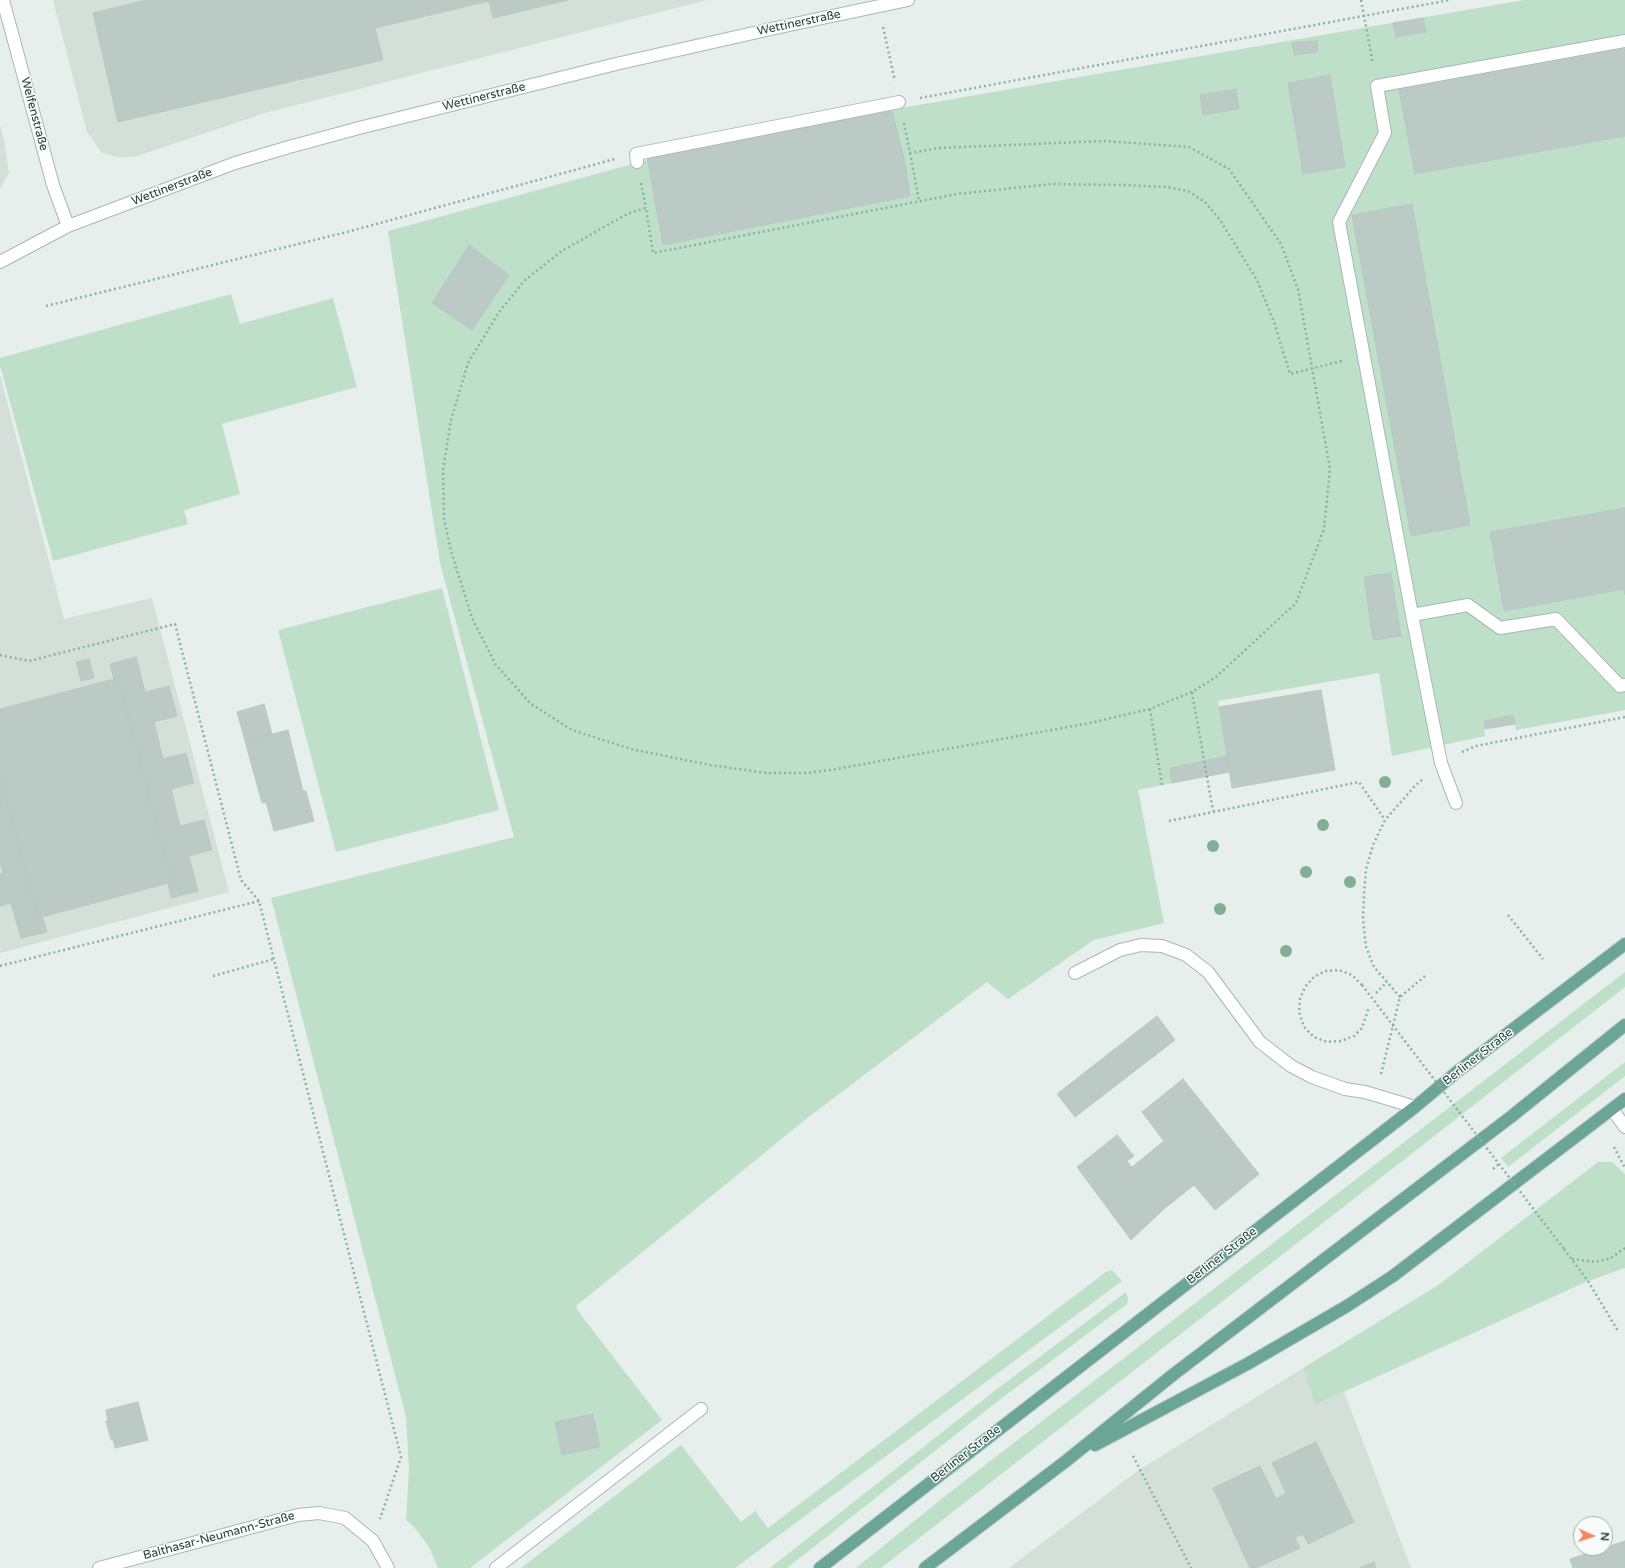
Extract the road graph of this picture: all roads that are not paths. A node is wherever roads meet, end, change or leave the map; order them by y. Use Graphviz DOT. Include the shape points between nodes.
graph roads {
  1 [pos="3,0"];
  2 [pos="908,0"];
  3 [pos="1625,41"];
  4 [pos="899,102"];
  5 [pos="636,158"];
  6 [pos="68,226"];
  7 [pos="0,262"];
  8 [pos="1412,615"];
  9 [pos="1625,685"];
  10 [pos="1456,803"];
  11 [pos="1625,944"];
  12 [pos="1075,973"];
  13 [pos="1625,1025"];
  14 [pos="1625,1099"];
  15 [pos="1415,1107"];
  16 [pos="1612,1109"];
  17 [pos="1625,1127"];
  18 [pos="701,1409"];
  19 [pos="1066,1461"];
  20 [pos="99,1568"];
  21 [pos="388,1568"];
  22 [pos="496,1568"];
  23 [pos="820,1568"];
  24 [pos="925,1568"];
  1 -- 6 [label="street, Welfenstraße" via="53,185"];
  2 -- 6 [label="street, Wettinerstraße" via="616,64 345,132 235,163"];
  3 -- 8 [label="street" via="1377,86 1385,133 1339,222"];
  4 -- 5 [label="street"];
  6 -- 7 [label="street, Wettinerstraße"];
  8 -- 9 [label="street" via="1468,605 1500,628 1556,619 1620,686"];
  8 -- 10 [label="street" via="1441,763"];
  11 -- 15 [label="main road, Berliner Straße" via="1458,1071"];
  12 -- 15 [label="street" via="1120,950 1141,945 1162,946 1186,955 1208,972 1260,1042 1291,1066 1345,1089"];
  13 -- 19 [label="main road" via="1512,1116 1174,1374"];
  14 -- 16 [label="main road"];
  15 -- 23 [label="main road, Berliner Straße"];
  16 -- 17 [label="street"];
  16 -- 19 [label="main road" via="1393,1276 1354,1302 1249,1363"];
  18 -- 22 [label="street"];
  19 -- 24 [label="main road"];
  20 -- 21 [label="street, Balthasar-Neumann-Straße" via="298,1515 319,1514 345,1518 373,1541"];
}
